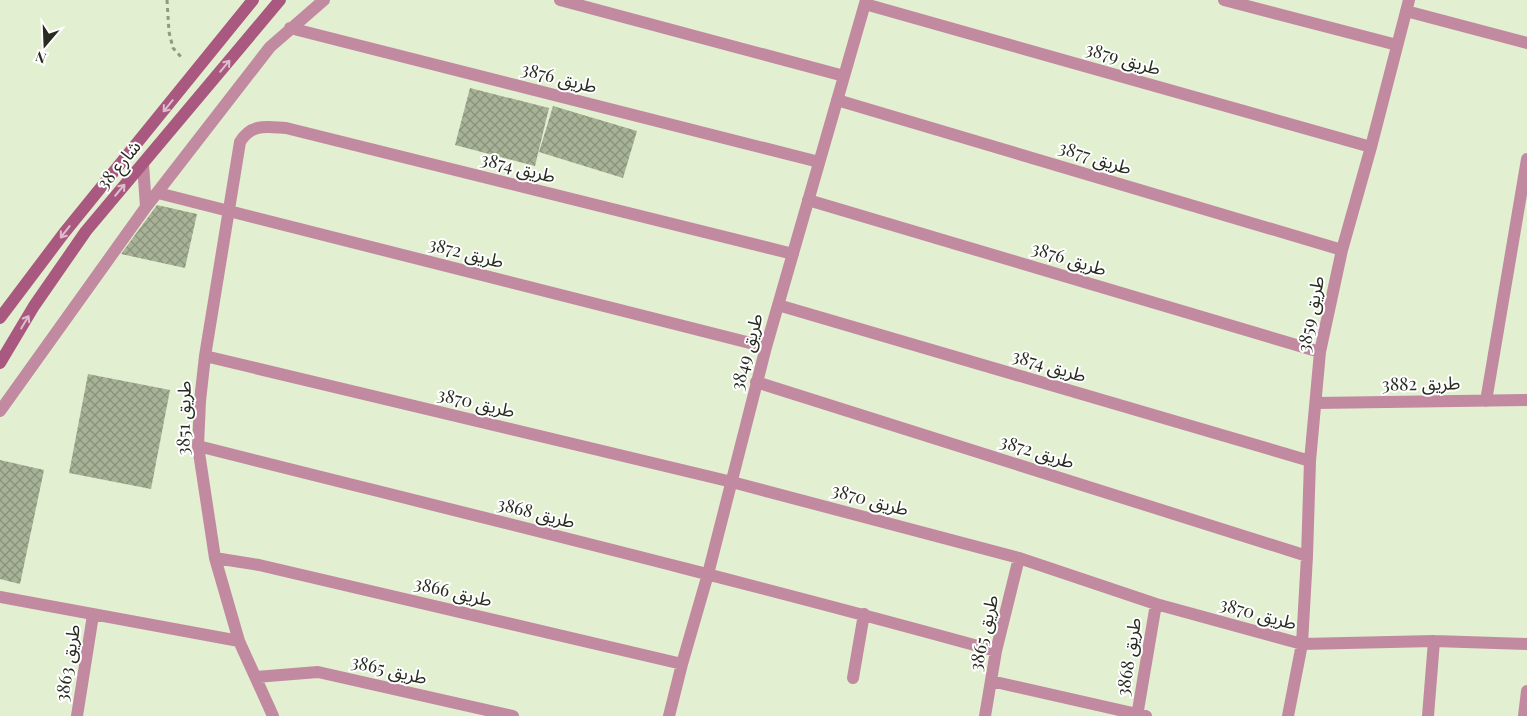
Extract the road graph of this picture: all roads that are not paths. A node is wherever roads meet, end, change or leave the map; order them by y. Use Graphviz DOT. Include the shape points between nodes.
graph roads {
  1 [pos="253,0"];
  2 [pos="280,0"];
  3 [pos="324,0"];
  4 [pos="560,0"];
  5 [pos="1224,0"];
  6 [pos="865,2"];
  7 [pos="1408,5"];
  8 [pos="290,28"];
  9 [pos="1527,43"];
  10 [pos="1397,45"];
  11 [pos="844,76"];
  12 [pos="837,100"];
  13 [pos="240,142"];
  14 [pos="1371,147"];
  15 [pos="1527,159"];
  16 [pos="819,162"];
  17 [pos="143,164"];
  18 [pos="158,193"];
  19 [pos="808,200"];
  20 [pos="146,207"];
  21 [pos="228,210"];
  22 [pos="1342,250"];
  23 [pos="793,254"];
  24 [pos="778,305"];
  25 [pos="0,318"];
  26 [pos="766,347"];
  27 [pos="1320,352"];
  28 [pos="205,356"];
  29 [pos="0,363"];
  30 [pos="756,382"];
  31 [pos="1527,400"];
  32 [pos="1486,401"];
  33 [pos="1316,403"];
  34 [pos="0,411"];
  35 [pos="198,446"];
  36 [pos="1310,461"];
  37 [pos="732,482"];
  38 [pos="1307,556"];
  39 [pos="215,558"];
  40 [pos="1019,558"];
  41 [pos="708,574"];
  42 [pos="0,597"];
  43 [pos="1156,604"];
  44 [pos="864,614"];
  45 [pos="93,615"];
  46 [pos="239,641"];
  47 [pos="1434,642"];
  48 [pos="1302,644"];
  49 [pos="1527,644"];
  50 [pos="996,651"];
  51 [pos="682,664"];
  52 [pos="256,677"];
  53 [pos="853,678"];
  54 [pos="990,681"];
  55 [pos="1527,691"];
  56 [pos="1140,715"];
  57 [pos="77,716"];
  58 [pos="273,716"];
  59 [pos="513,716"];
  60 [pos="669,716"];
  61 [pos="985,716"];
  62 [pos="1288,716"];
  63 [pos="1428,716"];
  64 [pos="1524,716"];
  1 -- 25 [label="street, شارع 38, one-way" via="64,232"];
  17 -- 2 [label="street, شارع 38, one-way"];
  3 -- 8 [label="street"];
  4 -- 11 [label="street"];
  5 -- 10 [label="street"];
  6 -- 11 [label="street, طريق 3849"];
  6 -- 14 [label="street, طريق 3879"];
  7 -- 9 [label="street"];
  7 -- 10 [label="street, طريق 3859"];
  8 -- 16 [label="street, طريق 3876"];
  8 -- 18 [label="street" via="270,46"];
  10 -- 14 [label="street, طريق 3859"];
  11 -- 12 [label="street, طريق 3849"];
  12 -- 16 [label="street, طريق 3849"];
  12 -- 22 [label="street, طريق 3877"];
  13 -- 21 [label="street, طريق 3851"];
  13 -- 23 [label="street, طريق 3874" via="245,134 259,127 286,128"];
  14 -- 22 [label="street, طريق 3859"];
  15 -- 32 [label="street"];
  16 -- 19 [label="street, طريق 3849"];
  17 -- 20 [label="street"];
  29 -- 17 [label="street, شارع 38, one-way" via="34,306 86,231"];
  18 -- 20 [label="street"];
  18 -- 21 [label="street, طريق 3872"];
  19 -- 23 [label="street, طريق 3849"];
  19 -- 27 [label="street, طريق 3876"];
  20 -- 34 [label="street"];
  21 -- 26 [label="street, طريق 3872"];
  21 -- 28 [label="street, طريق 3851"];
  22 -- 27 [label="street, طريق 3859"];
  23 -- 24 [label="street, طريق 3849"];
  24 -- 26 [label="street, طريق 3849"];
  24 -- 36 [label="street, طريق 3874"];
  26 -- 30 [label="street, طريق 3849"];
  27 -- 33 [label="street, طريق 3859"];
  28 -- 35 [label="street, طريق 3851"];
  28 -- 37 [label="street, طريق 3870"];
  30 -- 37 [label="street, طريق 3849"];
  30 -- 38 [label="street, طريق 3872"];
  31 -- 32 [label="street, طريق 3882"];
  32 -- 33 [label="street, طريق 3882"];
  33 -- 36 [label="street, طريق 3859"];
  35 -- 39 [label="street, طريق 3851"];
  35 -- 41 [label="street, طريق 3868"];
  36 -- 38 [label="street, طريق 3859"];
  37 -- 40 [label="street, طريق 3870"];
  37 -- 41 [label="street, طريق 3849"];
  38 -- 48 [label="street, طريق 3859"];
  39 -- 46 [label="street, طريق 3851"];
  39 -- 51 [label="street, طريق 3866" via="259,565"];
  40 -- 43 [label="street, طريق 3870"];
  40 -- 50 [label="street, طريق 3865"];
  41 -- 44 [label="street, طريق 3868"];
  41 -- 51 [label="street, طريق 3849"];
  42 -- 45 [label="street"];
  43 -- 48 [label="street, طريق 3870"];
  43 -- 56 [label="street, طريق 3868"];
  44 -- 50 [label="street, طريق 3868"];
  44 -- 53 [label="street"];
  45 -- 46 [label="street"];
  45 -- 57 [label="street, طريق 3863"];
  46 -- 52 [label="street, طريق 3851"];
  47 -- 48 [label="street, طريق 3870"];
  47 -- 49 [label="street, طريق 3870"];
  47 -- 63 [label="street"];
  48 -- 62 [label="street, طريق 3859"];
  50 -- 54 [label="street, طريق 3865"];
  51 -- 60 [label="street, طريق 3849"];
  52 -- 58 [label="street, طريق 3851"];
  52 -- 59 [label="street, طريق 3865" via="318,672"];
  54 -- 56 [label="street"];
  54 -- 61 [label="street, طريق 3865"];
  55 -- 64 [label="street"];
}
